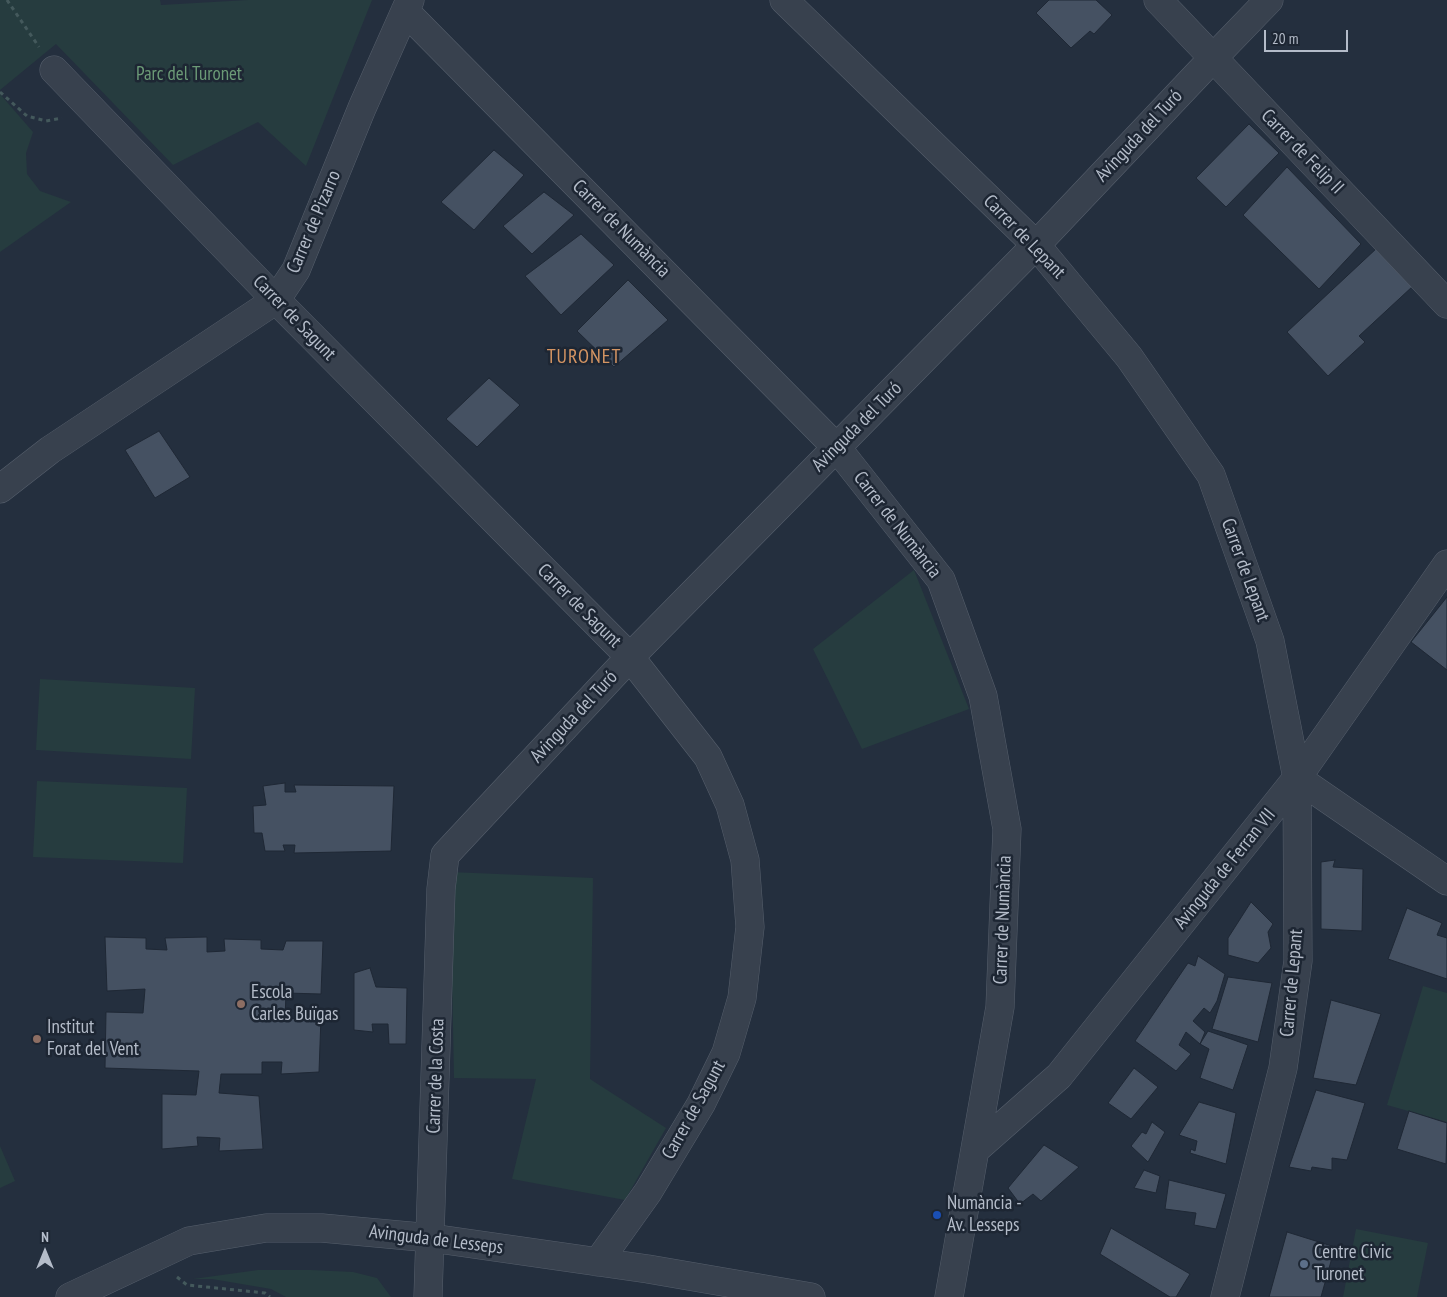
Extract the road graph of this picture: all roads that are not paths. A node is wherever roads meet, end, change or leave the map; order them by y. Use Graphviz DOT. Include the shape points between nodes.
graph roads {
  1 [pos="784,0"];
  2 [pos="1158,0"];
  3 [pos="1269,0"];
  4 [pos="407,6"];
  5 [pos="1213,58"];
  6 [pos="54,70"];
  7 [pos="1036,245"];
  8 [pos="276,300"];
  9 [pos="1447,304"];
  10 [pos="837,448"];
  11 [pos="0,489"];
  12 [pos="1447,564"];
  13 [pos="630,657"];
  14 [pos="1297,778"];
  15 [pos="445,855"];
  16 [pos="1447,881"];
  17 [pos="975,1150"];
  18 [pos="431,1238"];
  19 [pos="598,1262"];
  20 [pos="70,1297"];
  21 [pos="428,1297"];
  22 [pos="811,1297"];
  23 [pos="950,1297"];
  24 [pos="1225,1297"];
  1 -- 7 [label="street, Carrer de Lepant"];
  2 -- 5 [label="street, Carrer de Felip II"];
  3 -- 5 [label="street, Avinguda del Turó"];
  4 -- 8 [label="street, Carrer de Pizarro" via="296,270"];
  4 -- 10 [label="street, Carrer de Numància"];
  5 -- 7 [label="street, Avinguda del Turó"];
  5 -- 9 [label="street, Carrer de Felip II"];
  6 -- 8 [label="street, Carrer de Sagunt"];
  7 -- 10 [label="street, Avinguda del Turó"];
  7 -- 14 [label="street, Carrer de Lepant" via="1130,357 1210,475 1270,641"];
  8 -- 11 [label="street, Carrer de Pizarro" via="50,450"];
  8 -- 13 [label="street, Carrer de Sagunt"];
  10 -- 13 [label="street, Avinguda del Turó"];
  10 -- 17 [label="street, Carrer de Numància" via="942,580 983,696 1007,829 1000,1006"];
  12 -- 14 [label="street, Avinguda de Ferran VII"];
  13 -- 15 [label="street, Avinguda del Turó"];
  13 -- 19 [label="street, Carrer de Sagunt" via="708,756 730,806 745,860 750,927 742,998 726,1053 697,1111 648,1192"];
  14 -- 16 [label="street"];
  14 -- 17 [label="street, Avinguda de Ferran VII" via="1059,1076"];
  14 -- 24 [label="street, Carrer de Lepant" via="1298,961 1283,1068"];
  15 -- 18 [label="street, Carrer de la Costa" via="441,889"];
  17 -- 23 [label="street, Carrer de Numància"];
  18 -- 19 [label="street, Avinguda de Lesseps"];
  18 -- 20 [label="street, Avinguda de Lesseps" via="322,1228 266,1228 190,1241"];
  18 -- 21 [label="street, Carrer de la Costa"];
  19 -- 22 [label="street, Avinguda de Lesseps"];
}
